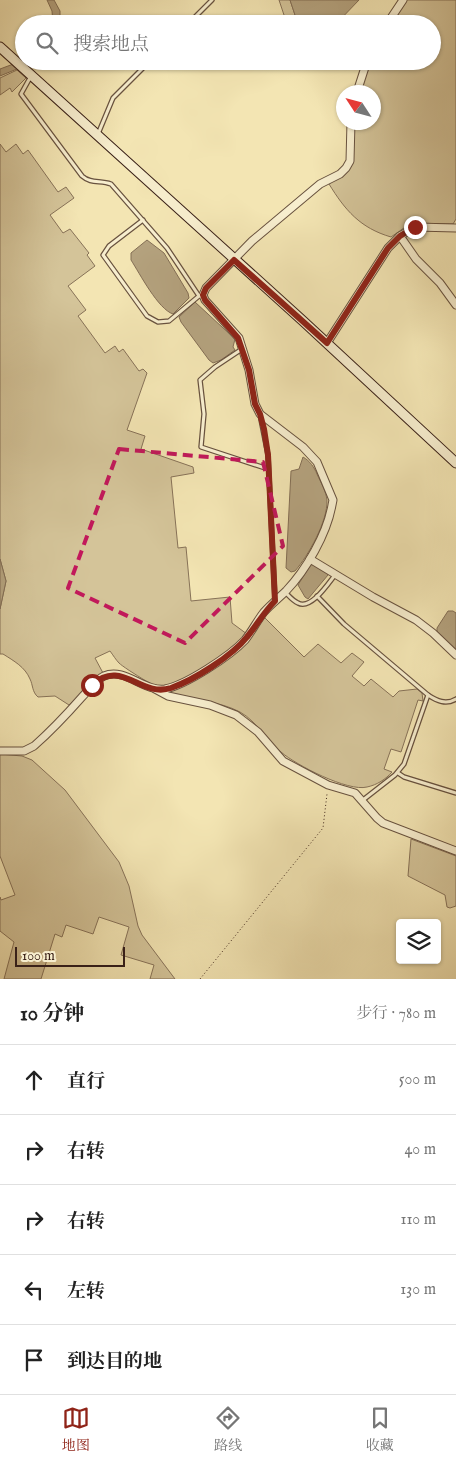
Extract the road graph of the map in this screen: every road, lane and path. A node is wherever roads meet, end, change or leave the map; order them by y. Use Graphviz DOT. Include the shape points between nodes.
graph roads {
  1 [pos="212,0"];
  2 [pos="403,0"];
  3 [pos="197,15"];
  4 [pos="394,15"];
  5 [pos="0,47"];
  6 [pos="15,61"];
  7 [pos="25,70"];
  8 [pos="141,70"];
  9 [pos="364,70"];
  10 [pos="32,76"];
  11 [pos="358,85"];
  12 [pos="351,130"];
  13 [pos="98,135"];
  14 [pos="143,220"];
  15 [pos="456,228"];
  16 [pos="400,236"];
  17 [pos="234,260"];
  18 [pos="201,294"];
  19 [pos="456,305"];
  20 [pos="327,343"];
  21 [pos="242,349"];
  22 [pos="260,414"];
  23 [pos="456,463"];
  24 [pos="268,469"];
  25 [pos="310,559"];
  26 [pos="336,575"];
  27 [pos="285,592"];
  28 [pos="317,596"];
  29 [pos="275,601"];
  30 [pos="456,654"];
  31 [pos="154,689"];
  32 [pos="428,696"];
  33 [pos="456,699"];
  34 [pos="0,751"];
  35 [pos="398,773"];
  36 [pos="328,785"];
  37 [pos="456,793"];
  38 [pos="362,801"];
  39 [pos="456,851"];
  40 [pos="200,979"];
  1 -- 3 [label="lane"];
  2 -- 4 [label="street"];
  5 -- 6 [label="street"];
  7 -- 10 [label="street"];
  8 -- 13 [label="lane" via="113,98"];
  9 -- 11 [label="street"];
  10 -- 13 [label="street"];
  10 -- 14 [label="lane" via="21,94 82,176 91,182 111,184"];
  12 -- 17 [label="street" via="350,160 346,168 320,184"];
  13 -- 17 [label="street"];
  14 -- 18 [label="lane"];
  14 -- 18 [label="lane" via="109,246 103,255 147,316 158,322 169,321"];
  15 -- 16 [label="street" via="415,227"];
  16 -- 19 [label="street"];
  16 -- 20 [label="street" via="388,248"];
  17 -- 18 [label="street"];
  17 -- 20 [label="street"];
  18 -- 21 [label="street" via="237,336"];
  20 -- 23 [label="street"];
  21 -- 22 [label="street"];
  21 -- 24 [label="lane" via="200,380 204,414 202,447"];
  22 -- 24 [label="lane"];
  22 -- 25 [label="street" via="317,462 333,500"];
  24 -- 29 [label="lane"];
  25 -- 26 [label="street"];
  25 -- 27 [label="street"];
  26 -- 28 [label="lane"];
  26 -- 30 [label="street" via="416,620"];
  27 -- 28 [label="lane" via="302,604"];
  27 -- 29 [label="street"];
  28 -- 32 [label="lane" via="344,624"];
  29 -- 31 [label="street" via="246,638 208,669 172,687"];
  31 -- 34 [label="street" via="118,675 104,676 34,746 24,751"];
  31 -- 36 [label="street" via="236,715 258,732 284,761"];
  32 -- 33 [label="lane" via="444,702"];
  32 -- 35 [label="lane"];
  35 -- 37 [label="lane"];
  35 -- 38 [label="lane"];
  36 -- 38 [label="street" via="355,793"];
  36 -- 40 [label="path" via="323,828"];
  38 -- 39 [label="street" via="383,823"];
}
